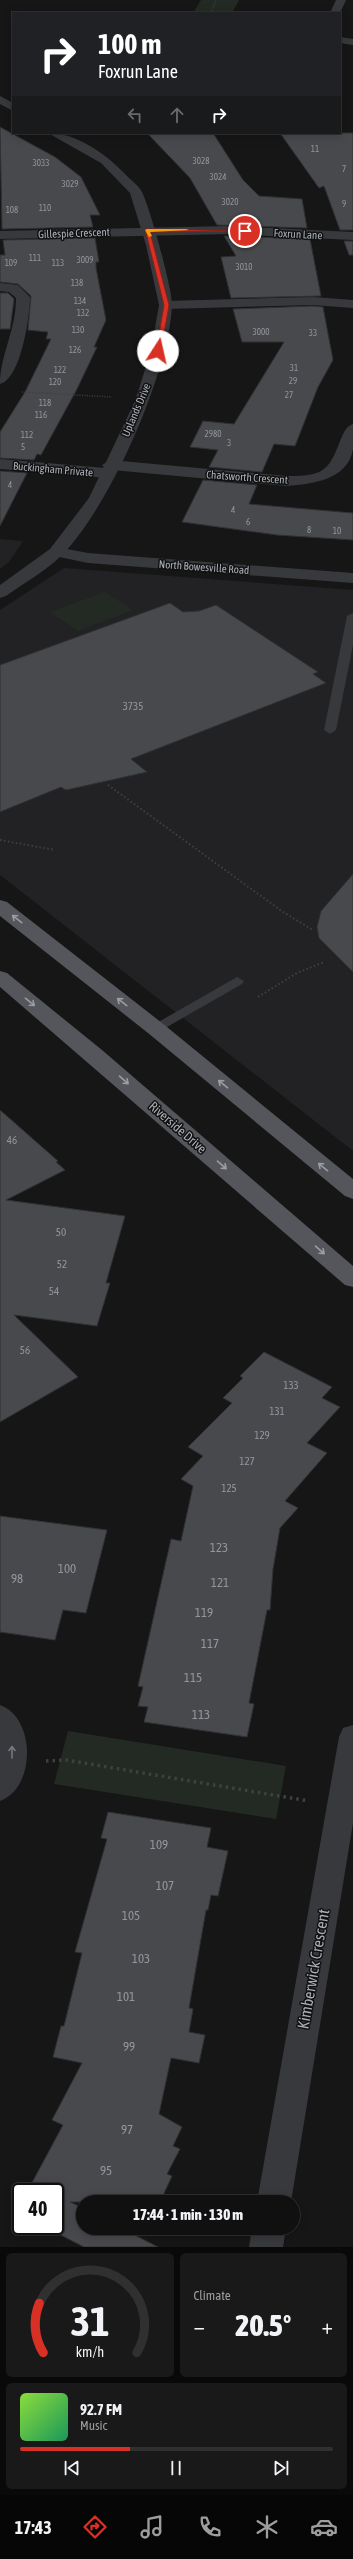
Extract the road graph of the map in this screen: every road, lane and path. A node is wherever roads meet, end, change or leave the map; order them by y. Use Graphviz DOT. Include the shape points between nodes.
graph roads {
  1 [pos="216,0"];
  2 [pos="341,0"];
  3 [pos="212,12"];
  4 [pos="335,12"];
  5 [pos="341,40"];
  6 [pos="353,42"];
  7 [pos="0,100"];
  8 [pos="12,107"];
  9 [pos="56,134"];
  10 [pos="147,230"];
  11 [pos="0,235"];
  12 [pos="353,236"];
  13 [pos="0,287"];
  14 [pos="353,304"];
  15 [pos="166,305"];
  16 [pos="0,380"];
  17 [pos="16,391"];
  18 [pos="112,397"];
  19 [pos="353,428"];
  20 [pos="0,464"];
  21 [pos="109,469"];
  22 [pos="56,552"];
  23 [pos="353,578"];
  24 [pos="0,593"];
  25 [pos="353,616"];
  26 [pos="330,730"];
  27 [pos="108,785"];
  28 [pos="0,840"];
  29 [pos="55,850"];
  30 [pos="0,906"];
  31 [pos="313,930"];
  32 [pos="324,962"];
  33 [pos="0,977"];
  34 [pos="237,981"];
  35 [pos="258,997"];
  36 [pos="155,1028"];
  37 [pos="353,1191"];
  38 [pos="353,1279"];
  39 [pos="0,1717"];
  40 [pos="353,1737"];
  41 [pos="12,1762"];
  42 [pos="0,1788"];
  43 [pos="341,1806"];
  44 [pos="275,2195"];
  45 [pos="268,2235"];
  46 [pos="266,2247"];
  1 -- 3 [label="path"];
  2 -- 4 [label="street"];
  5 -- 6 [label="street"];
  7 -- 8 [label="street"];
  9 -- 10 [label="street, Uplands Drive" via="105,160 121,176 136,192"];
  10 -- 11 [label="street, Gillespie Crescent"];
  10 -- 12 [label="street, Foxrun Lane" via="230,230"];
  10 -- 15 [label="street, Uplands Drive"];
  13 -- 16 [label="street" via="13,288 23,297 24,316 13,357"];
  14 -- 15 [label="street" via="313,301"];
  15 -- 21 [label="street, Uplands Drive" via="158,351 142,401"];
  17 -- 18 [label="path"];
  19 -- 21 [label="street, Chatsworth Crescent" via="344,457 336,470 309,480 287,481"];
  20 -- 21 [label="street, Buckingham Private"];
  21 -- 22 [label="street, Uplands Drive" via="96,499"];
  22 -- 23 [label="street, North Bowesville Road" via="88,558"];
  22 -- 24 [label="street, Uplands Drive"];
  25 -- 26 [label="lane"];
  27 -- 31 [label="path" via="283,912"];
  28 -- 29 [label="path"];
  36 -- 30 [label="main road, one-way"];
  32 -- 35 [label="path" via="297,973"];
  33 -- 38 [label="main road, Riverside Drive, one-way"];
  34 -- 36 [label="lane"];
  37 -- 36 [label="main road, one-way"];
  41 -- 39 [label="street, one-way" via="12,1740"];
  40 -- 43 [label="street, Kimberwick Crescent"];
  41 -- 42 [label="street"];
  41 -- 43 [label="path" via="66,1760"];
  43 -- 44 [label="street, Kimberwick Crescent"];
  45 -- 46 [label="street"];
}
